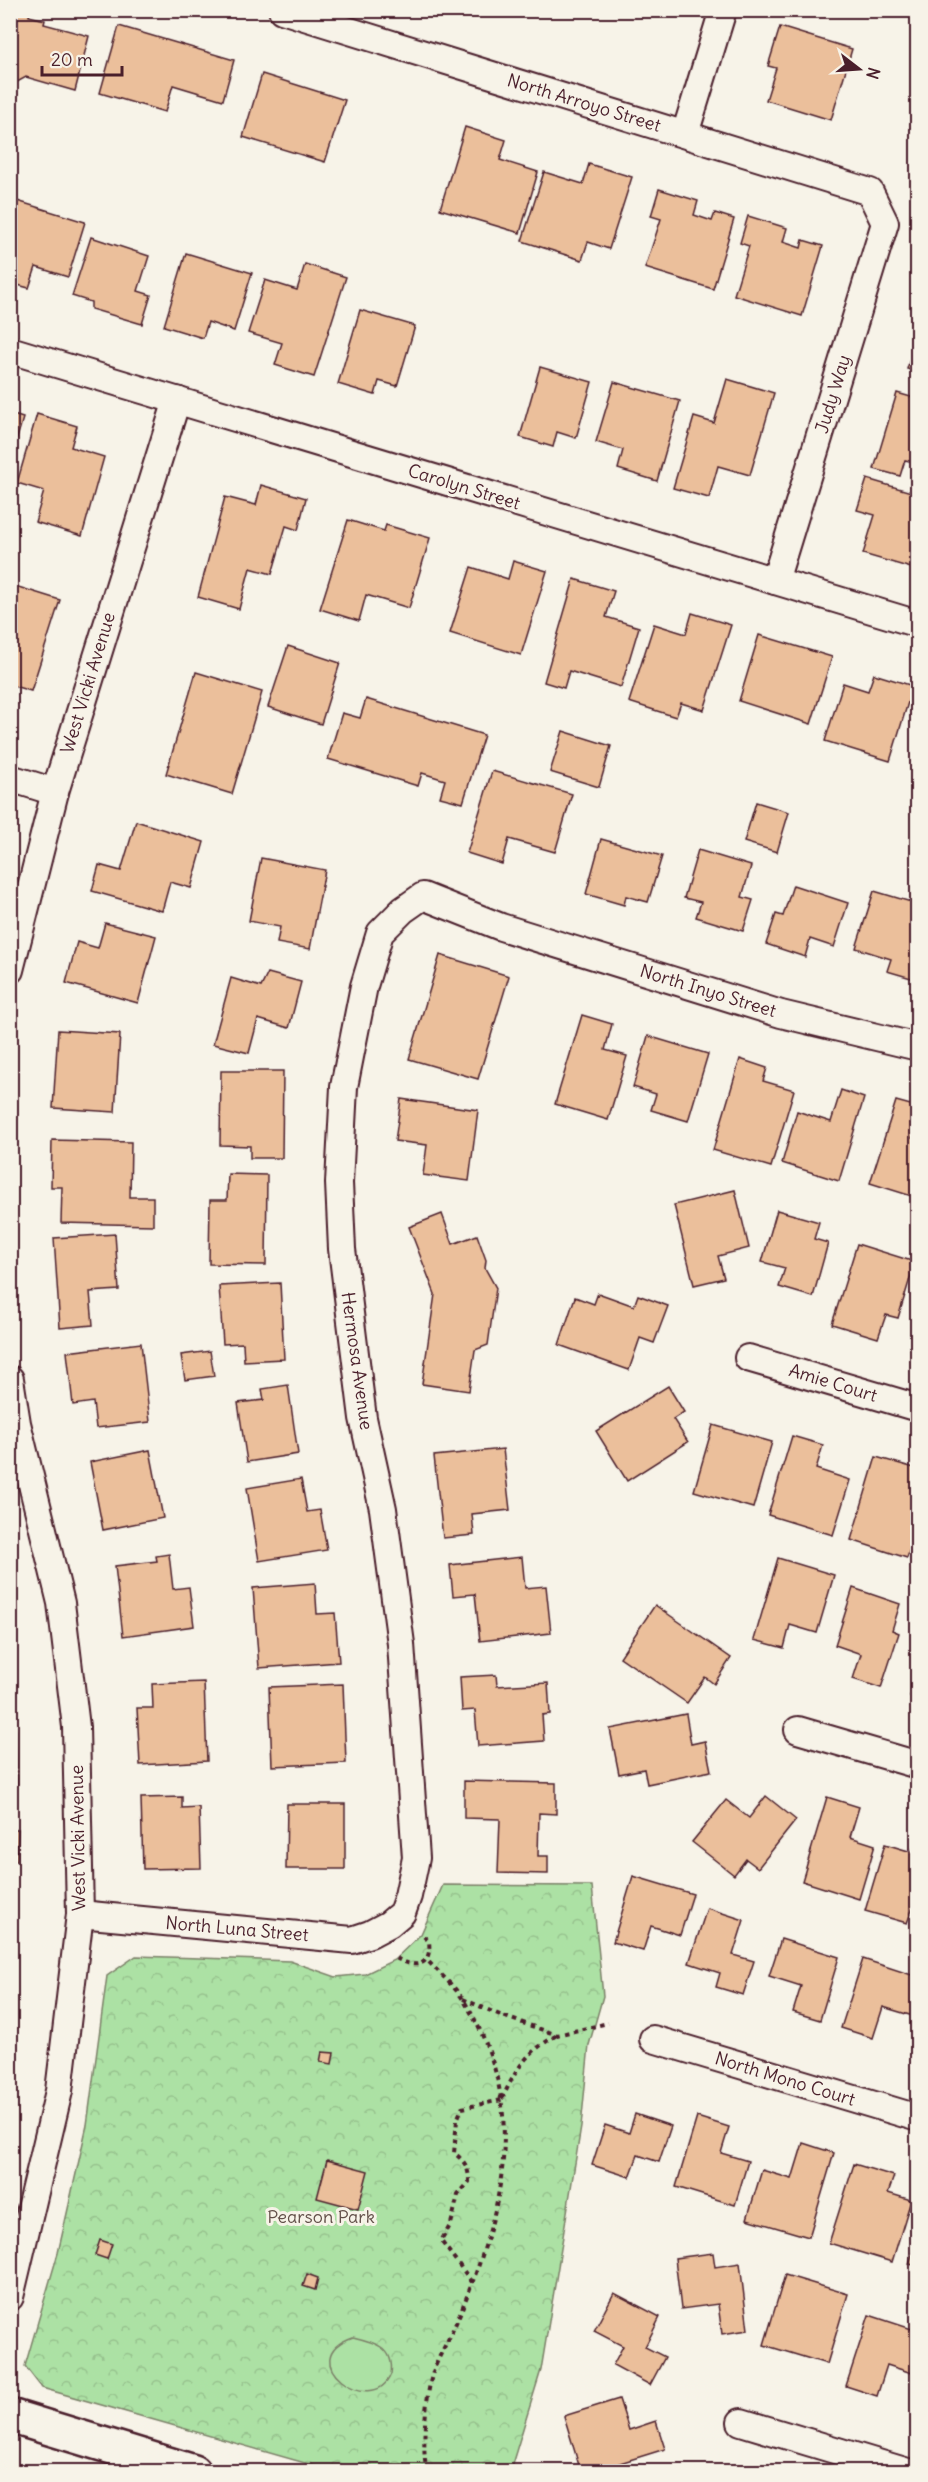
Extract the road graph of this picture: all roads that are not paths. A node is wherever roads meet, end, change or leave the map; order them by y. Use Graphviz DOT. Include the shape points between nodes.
graph roads {
  1 [pos="282,10"];
  2 [pos="723,10"];
  3 [pos="339,19"];
  4 [pos="685,134"];
  5 [pos="878,207"];
  6 [pos="10,350"];
  7 [pos="177,400"];
  8 [pos="776,581"];
  9 [pos="918,624"];
  10 [pos="10,777"];
  11 [pos="55,792"];
  12 [pos="501,927"];
  13 [pos="10,970"];
  14 [pos="918,1047"];
  15 [pos="748,1358"];
  16 [pos="10,1379"];
  17 [pos="918,1408"];
  18 [pos="14,1424"];
  19 [pos="798,1730"];
  20 [pos="918,1765"];
  21 [pos="80,1914"];
  22 [pos="389,1924"];
  23 [pos="653,2039"];
  24 [pos="918,2118"];
  25 [pos="10,2297"];
  26 [pos="10,2416"];
  27 [pos="741,2422"];
  28 [pos="194,2472"];
  29 [pos="908,2472"];
  1 -- 3 [label="street, North Arroyo Street"];
  2 -- 4 [label="street"];
  3 -- 4 [label="street, North Arroyo Street"];
  4 -- 5 [label="street, North Arroyo Street" via="870,192"];
  5 -- 8 [label="street, Judy Way" via="885,223"];
  6 -- 7 [label="street, Carolyn Street"];
  7 -- 8 [label="street, Carolyn Street"];
  7 -- 11 [label="street, West Vicki Avenue"];
  8 -- 9 [label="street, Carolyn Street"];
  10 -- 11 [label="street"];
  11 -- 13 [label="street, West Vicki Avenue"];
  12 -- 14 [label="street, North Inyo Street" via="782,1014"];
  12 -- 22 [label="street, Hermosa Avenue" via="423,896 380,933 364,986 344,1087 339,1183 342,1249 363,1418 383,1509 401,1644 416,1858 402,1913"];
  15 -- 17 [label="street, Amie Court"];
  16 -- 18 [label="street, West Vicki Avenue"];
  18 -- 21 [label="street, West Vicki Avenue" via="61,1603 76,1727"];
  19 -- 20 [label="street"];
  21 -- 22 [label="street, North Luna Street" via="352,1940"];
  21 -- 25 [label="street, West Vicki Avenue" via="59,2091"];
  23 -- 24 [label="street, North Mono Court"];
  26 -- 28 [label="street"];
  27 -- 29 [label="street"];
}
